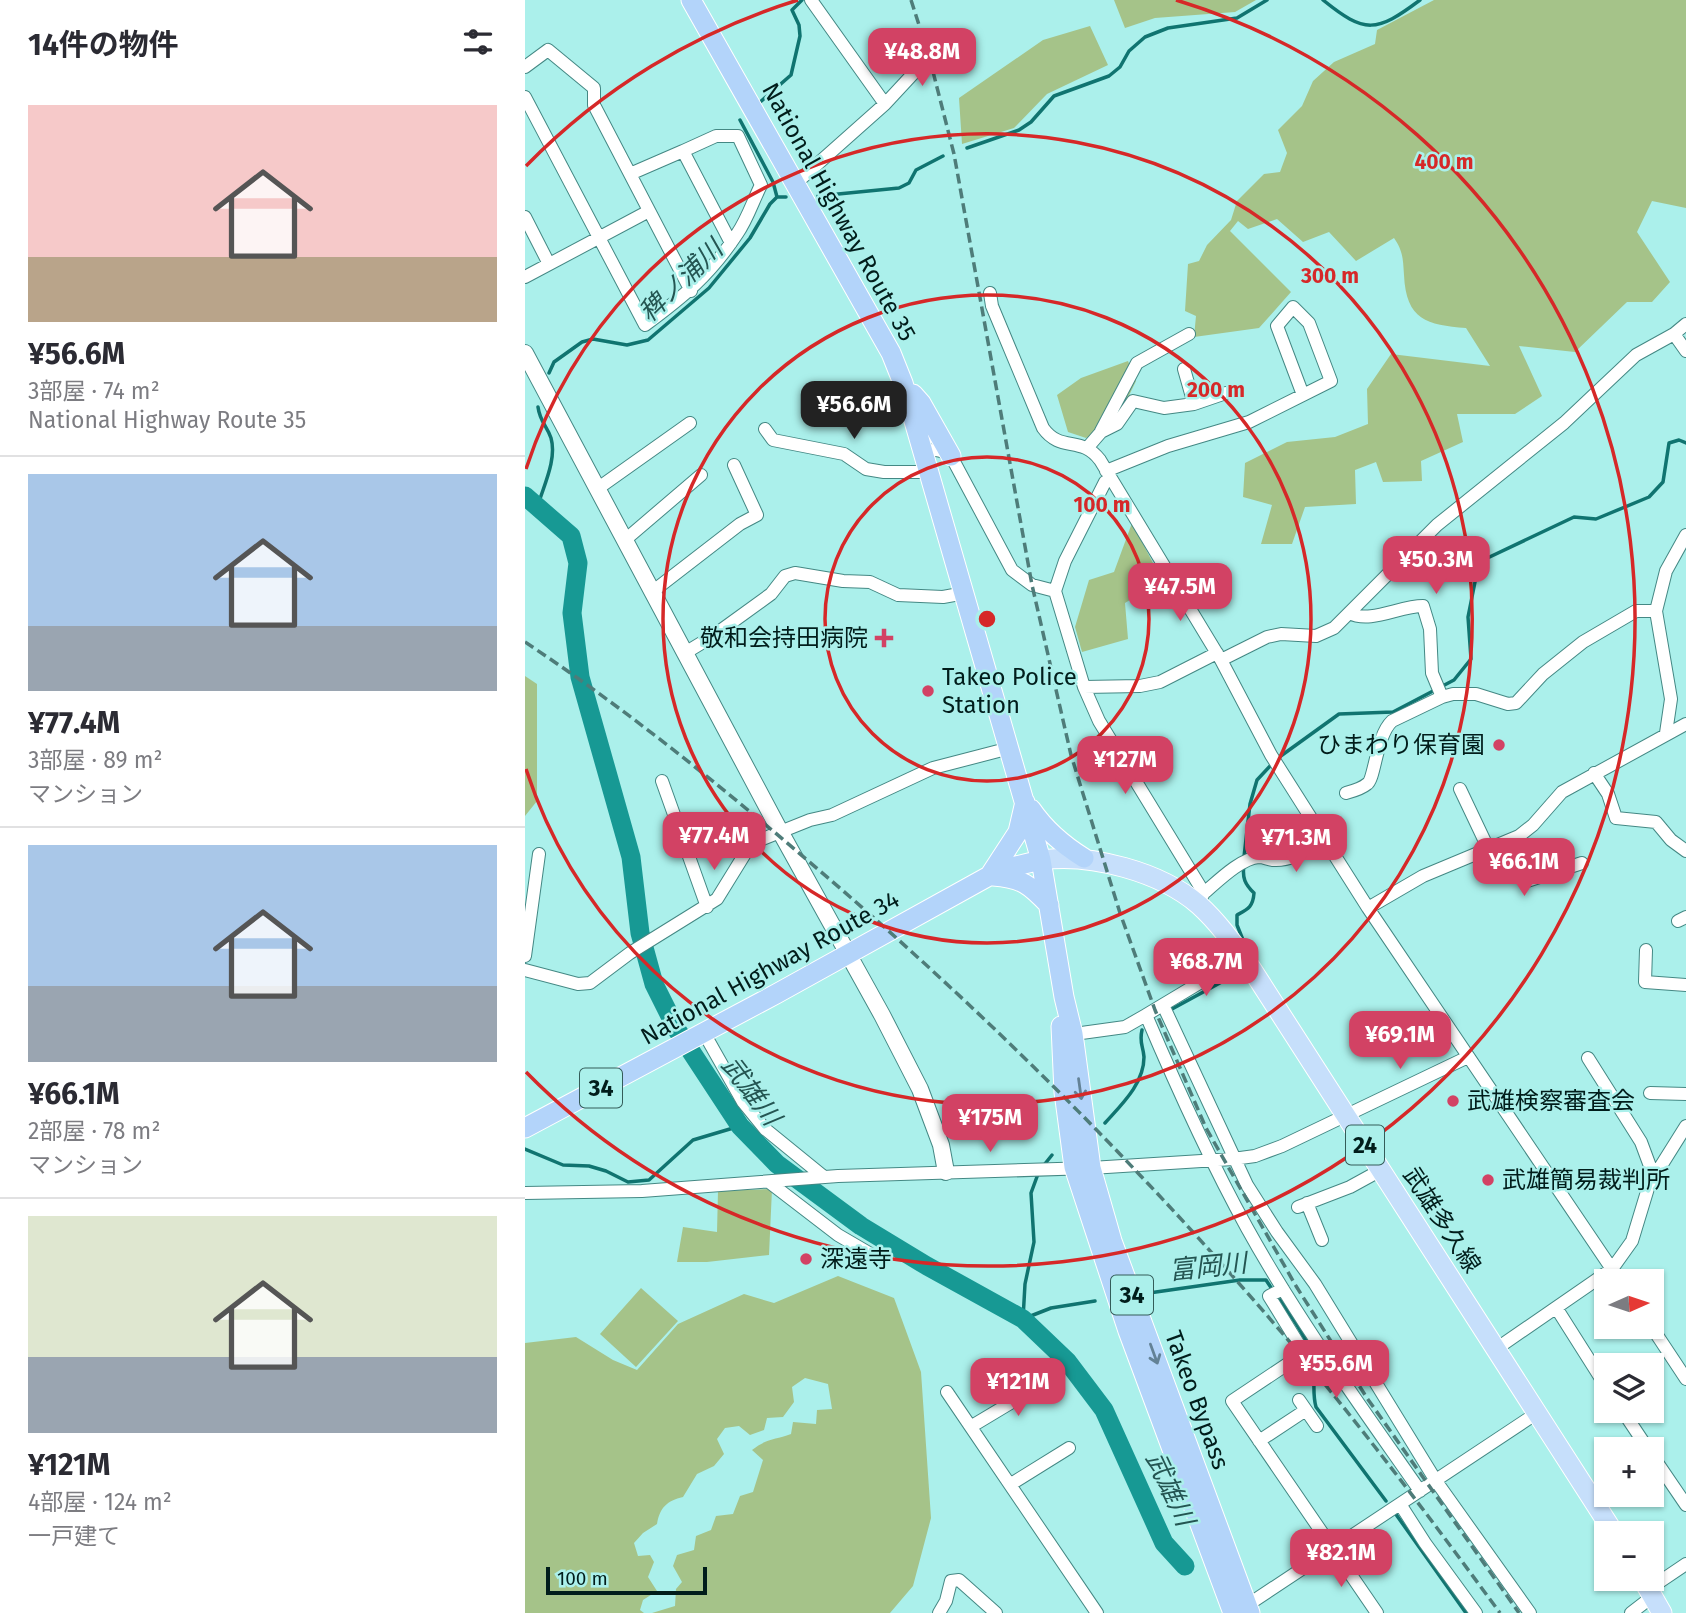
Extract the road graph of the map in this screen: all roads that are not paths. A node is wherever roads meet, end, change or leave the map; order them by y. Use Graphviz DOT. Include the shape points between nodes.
graph roads {
  1 [pos="691,0"];
  2 [pos="811,0"];
  3 [pos="937,48"];
  4 [pos="525,67"];
  5 [pos="525,97"];
  6 [pos="885,104"];
  7 [pos="683,151"];
  8 [pos="630,174"];
  9 [pos="795,184"];
  10 [pos="649,211"];
  11 [pos="525,217"];
  12 [pos="600,237"];
  13 [pos="731,243"];
  14 [pos="549,264"];
  15 [pos="525,277"];
  16 [pos="691,291"];
  17 [pos="990,293"];
  18 [pos="1686,324"];
  19 [pos="1189,334"];
  20 [pos="1674,334"];
  21 [pos="1686,351"];
  22 [pos="525,353"];
  23 [pos="1184,369"];
  24 [pos="903,383"];
  25 [pos="1226,393"];
  26 [pos="1303,395"];
  27 [pos="1194,404"];
  28 [pos="690,423"];
  29 [pos="765,429"];
  30 [pos="1101,432"];
  31 [pos="1088,447"];
  32 [pos="925,452"];
  33 [pos="951,456"];
  34 [pos="734,465"];
  35 [pos="931,472"];
  36 [pos="701,475"];
  37 [pos="1108,475"];
  38 [pos="597,489"];
  39 [pos="1686,535"];
  40 [pos="625,540"];
  41 [pos="1055,591"];
  42 [pos="652,592"];
  43 [pos="965,593"];
  44 [pos="1656,611"];
  45 [pos="1349,614"];
  46 [pos="685,653"];
  47 [pos="1219,657"];
  48 [pos="1084,687"];
  49 [pos="1441,696"];
  50 [pos="1686,723"];
  51 [pos="1666,733"];
  52 [pos="1010,748"];
  53 [pos="1594,773"];
  54 [pos="662,781"];
  55 [pos="1460,789"];
  56 [pos="1346,793"];
  57 [pos="1025,800"];
  58 [pos="781,833"];
  59 [pos="1519,836"];
  60 [pos="1327,840"];
  61 [pos="1488,848"];
  62 [pos="1686,851"];
  63 [pos="539,854"];
  64 [pos="1084,858"];
  65 [pos="1041,860"];
  66 [pos="1582,863"];
  67 [pos="989,876"];
  68 [pos="1201,899"];
  69 [pos="1049,905"];
  70 [pos="707,907"];
  71 [pos="1368,908"];
  72 [pos="1646,950"];
  73 [pos="1239,952"];
  74 [pos="848,953"];
  75 [pos="525,956"];
  76 [pos="525,970"];
  77 [pos="1686,985"];
  78 [pos="1163,1005"];
  79 [pos="1146,1015"];
  80 [pos="703,1033"];
  81 [pos="1067,1035"];
  82 [pos="1468,1057"];
  83 [pos="1588,1058"];
  84 [pos="1650,1093"];
  85 [pos="1686,1094"];
  86 [pos="1346,1115"];
  87 [pos="1686,1127"];
  88 [pos="525,1128"];
  89 [pos="1233,1159"];
  90 [pos="1212,1160"];
  91 [pos="1082,1167"];
  92 [pos="1381,1170"];
  93 [pos="946,1172"];
  94 [pos="824,1177"];
  95 [pos="1654,1177"];
  96 [pos="773,1181"];
  97 [pos="525,1193"];
  98 [pos="1322,1240"];
  99 [pos="874,1256"];
  100 [pos="1612,1269"];
  101 [pos="1594,1282"];
  102 [pos="1283,1289"];
  103 [pos="1557,1309"];
  104 [pos="1660,1339"];
  105 [pos="1496,1349"];
  106 [pos="1594,1367"];
  107 [pos="1686,1378"];
  108 [pos="1047,1381"];
  109 [pos="947,1391"];
  110 [pos="1537,1413"];
  111 [pos="972,1426"];
  112 [pos="1317,1426"];
  113 [pos="1259,1441"];
  114 [pos="1069,1448"];
  115 [pos="1664,1473"];
  116 [pos="1436,1480"];
  117 [pos="1011,1484"];
  118 [pos="1420,1491"];
  119 [pos="1400,1504"];
  120 [pos="1686,1505"];
  121 [pos="1605,1521"];
  122 [pos="1332,1547"];
  123 [pos="1686,1564"];
  124 [pos="1652,1594"];
  125 [pos="1241,1611"];
  126 [pos="939,1613"];
  127 [pos="996,1613"];
  128 [pos="1097,1613"];
  129 [pos="1377,1613"];
  130 [pos="1476,1613"];
  131 [pos="1530,1613"];
  132 [pos="1631,1613"];
  1 -- 9 [label="highway, National Highway Route 35"];
  2 -- 6 [label="street"];
  3 -- 6 [label="street"];
  4 -- 8 [label="street" via="548,50 594,88 594,105"];
  5 -- 12 [label="street"];
  6 -- 9 [label="street"];
  7 -- 8 [label="street"];
  7 -- 13 [label="street"];
  7 -- 13 [label="street" via="716,136 738,136 761,185"];
  8 -- 10 [label="street"];
  9 -- 24 [label="highway, National Highway Route 35" via="891,353"];
  10 -- 12 [label="street"];
  10 -- 16 [label="street"];
  11 -- 14 [label="street"];
  12 -- 14 [label="street"];
  12 -- 16 [label="street" via="645,325"];
  13 -- 16 [label="street"];
  14 -- 15 [label="street"];
  17 -- 31 [label="street" via="1043,428 1057,442"];
  18 -- 20 [label="street"];
  19 -- 30 [label="street" via="1137,363"];
  20 -- 21 [label="street"];
  20 -- 45 [label="street" via="1636,355 1565,423 1437,526"];
  22 -- 38 [label="street"];
  23 -- 27 [label="street"];
  24 -- 32 [label="highway, National Highway Route 35"];
  24 -- 33 [label="highway" via="921,404"];
  25 -- 27 [label="street"];
  26 -- 26 [label="street" via="1331,382 1309,323 1293,307 1277,326"];
  26 -- 37 [label="street" via="1249,422 1168,446"];
  27 -- 30 [label="street" via="1164,408 1133,401 1117,424"];
  28 -- 38 [label="street"];
  29 -- 35 [label="street" via="773,440 843,454 866,469"];
  30 -- 31 [label="street"];
  31 -- 37 [label="street"];
  32 -- 33 [label="street" via="941,450"];
  32 -- 35 [label="highway, National Highway Route 35"];
  33 -- 41 [label="street" via="1012,570 1032,585"];
  34 -- 42 [label="street" via="757,515"];
  35 -- 43 [label="highway, National Highway Route 35"];
  36 -- 40 [label="street"];
  37 -- 41 [label="street"];
  37 -- 47 [label="street"];
  38 -- 40 [label="street"];
  39 -- 44 [label="street" via="1666,571"];
  40 -- 42 [label="street"];
  41 -- 48 [label="street"];
  42 -- 46 [label="street"];
  43 -- 46 [label="street" via="898,595 870,582 795,573"];
  43 -- 52 [label="highway, National Highway Route 35"];
  44 -- 49 [label="street" via="1636,611 1583,642 1515,703 1476,694"];
  44 -- 51 [label="street" via="1671,699"];
  45 -- 47 [label="street" via="1316,636 1267,637"];
  45 -- 49 [label="street" via="1380,615 1423,606 1430,629 1432,673"];
  46 -- 58 [label="street"];
  47 -- 48 [label="street" via="1160,682"];
  47 -- 60 [label="street" via="1275,760"];
  48 -- 68 [label="street"];
  49 -- 56 [label="street" via="1387,726 1372,779"];
  50 -- 51 [label="street"];
  51 -- 53 [label="street"];
  52 -- 57 [label="highway, National Highway Route 35"];
  52 -- 58 [label="street" via="933,768 832,815"];
  53 -- 59 [label="street" via="1562,792"];
  53 -- 62 [label="street" via="1616,818 1656,822"];
  54 -- 70 [label="street"];
  55 -- 61 [label="street"];
  57 -- 64 [label="highway" via="1062,845"];
  57 -- 65 [label="highway, National Highway Route 35"];
  57 -- 67 [label="highway" via="1018,832"];
  58 -- 70 [label="street" via="759,840 746,852 717,899"];
  58 -- 74 [label="street"];
  59 -- 61 [label="street"];
  59 -- 66 [label="street" via="1527,881"];
  60 -- 68 [label="street" via="1291,859 1260,857 1244,863"];
  60 -- 71 [label="street"];
  61 -- 71 [label="street" via="1423,876"];
  63 -- 75 [label="street"];
  64 -- 65 [label="main road, 武雄多久線 / 24"];
  64 -- 68 [label="main road, 武雄多久線 / 24" via="1123,867"];
  65 -- 67 [label="highway, National Highway Route 34 / 34"];
  65 -- 69 [label="highway, Takeo Bypass / 34"];
  67 -- 69 [label="highway" via="1022,880"];
  67 -- 74 [label="highway, National Highway Route 34 / 34"];
  68 -- 73 [label="main road, 武雄多久線 / 24"];
  69 -- 81 [label="highway, Takeo Bypass / 34"];
  70 -- 76 [label="street" via="590,983"];
  71 -- 82 [label="street"];
  72 -- 77 [label="street" via="1645,982"];
  73 -- 78 [label="street" via="1226,967"];
  73 -- 86 [label="main road, 武雄多久線 / 24"];
  74 -- 80 [label="highway, National Highway Route 34 / 34"];
  74 -- 93 [label="street" via="921,1089"];
  78 -- 79 [label="street"];
  78 -- 89 [label="street"];
  79 -- 81 [label="street" via="1125,1027"];
  79 -- 90 [label="street"];
  80 -- 88 [label="highway, National Highway Route 34 / 34"];
  80 -- 94 [label="street" via="743,1102 765,1129"];
  81 -- 91 [label="highway, Takeo Bypass / 34"];
  82 -- 86 [label="street"];
  82 -- 100 [label="street"];
  83 -- 95 [label="street" via="1641,1142"];
  84 -- 85 [label="street"];
  86 -- 89 [label="street" via="1282,1146"];
  86 -- 92 [label="main road, 武雄多久線 / 24"];
  87 -- 95 [label="street"];
  89 -- 90 [label="street"];
  89 -- 116 [label="street"];
  90 -- 91 [label="street"];
  90 -- 102 [label="street"];
  91 -- 93 [label="street"];
  91 -- 125 [label="highway, Takeo Bypass / 34"];
  92 -- 98 [label="street" via="1303,1205"];
  92 -- 105 [label="main road, 武雄多久線 / 24"];
  93 -- 94 [label="street"];
  94 -- 96 [label="street"];
  95 -- 100 [label="street" via="1632,1241"];
  96 -- 97 [label="street" via="642,1191"];
  96 -- 99 [label="street" via="838,1235"];
  101 -- 103 [label="street"];
  102 -- 113 [label="street" via="1269,1296 1304,1353 1233,1402"];
  102 -- 118 [label="street"];
  103 -- 105 [label="street"];
  103 -- 106 [label="street"];
  104 -- 107 [label="street"];
  105 -- 110 [label="main road, 武雄多久線 / 24"];
  108 -- 111 [label="street"];
  109 -- 111 [label="street"];
  110 -- 116 [label="street"];
  110 -- 121 [label="main road, 武雄多久線 / 24"];
  111 -- 117 [label="street"];
  112 -- 113 [label="street" via="1302,1405"];
  113 -- 122 [label="street"];
  114 -- 117 [label="street"];
  115 -- 120 [label="street"];
  116 -- 118 [label="street"];
  116 -- 131 [label="street"];
  117 -- 128 [label="street"];
  118 -- 119 [label="street"];
  119 -- 122 [label="street"];
  119 -- 130 [label="street"];
  122 -- 125 [label="street"];
  122 -- 129 [label="street"];
  123 -- 124 [label="street"];
  124 -- 132 [label="street"];
  126 -- 127 [label="street" via="951,1581 959,1580"];
}
